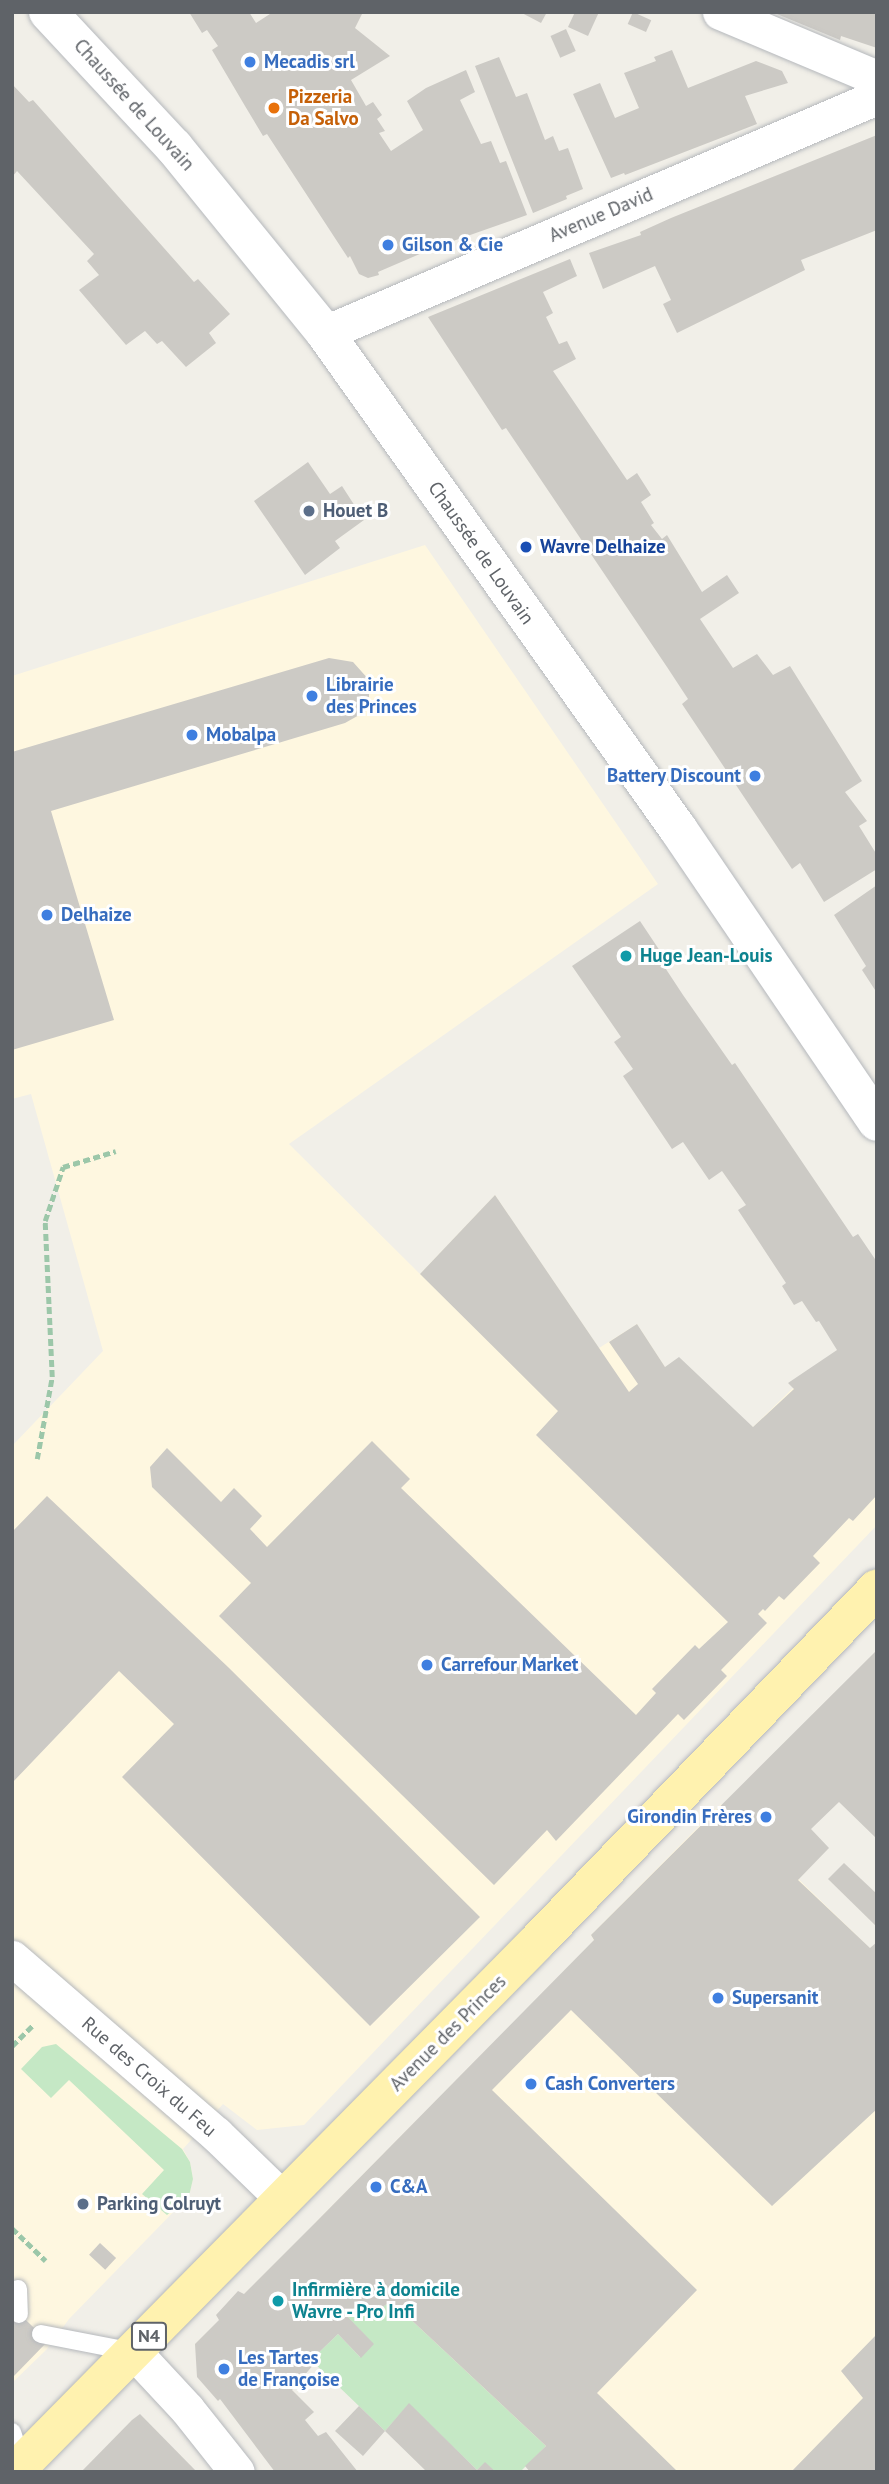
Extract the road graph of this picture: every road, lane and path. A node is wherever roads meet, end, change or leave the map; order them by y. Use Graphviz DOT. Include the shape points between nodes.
graph roads {
  1 [pos="48,12"];
  2 [pos="720,12"];
  3 [pos="877,78"];
  4 [pos="877,97"];
  5 [pos="325,333"];
  6 [pos="877,1122"];
  7 [pos="116,1151"];
  8 [pos="37,1459"];
  9 [pos="877,1589"];
  10 [pos="12,1958"];
  11 [pos="283,2199"];
  12 [pos="12,2228"];
  13 [pos="46,2261"];
  14 [pos="18,2288"];
  15 [pos="19,2314"];
  16 [pos="41,2334"];
  17 [pos="134,2352"];
  18 [pos="16,2456"];
  19 [pos="237,2472"];
  1 -- 5 [label="main road, Chaussée de Louvain" via="174,147"];
  2 -- 3 [label="street"];
  4 -- 5 [label="street, Avenue David"];
  5 -- 6 [label="main road, Chaussée de Louvain" via="678,829"];
  7 -- 8 [label="path" via="63,1167 45,1221 52,1377"];
  9 -- 11 [label="main road, Avenue des Princes / N4"];
  10 -- 11 [label="street, Rue des Croix du Feu" via="216,2134"];
  11 -- 17 [label="main road, Avenue des Princes / N4"];
  12 -- 13 [label="path"];
  14 -- 15 [label="lane"];
  16 -- 17 [label="lane"];
  17 -- 18 [label="main road, Avenue des Princes / N4"];
  17 -- 19 [label="street"];
}
